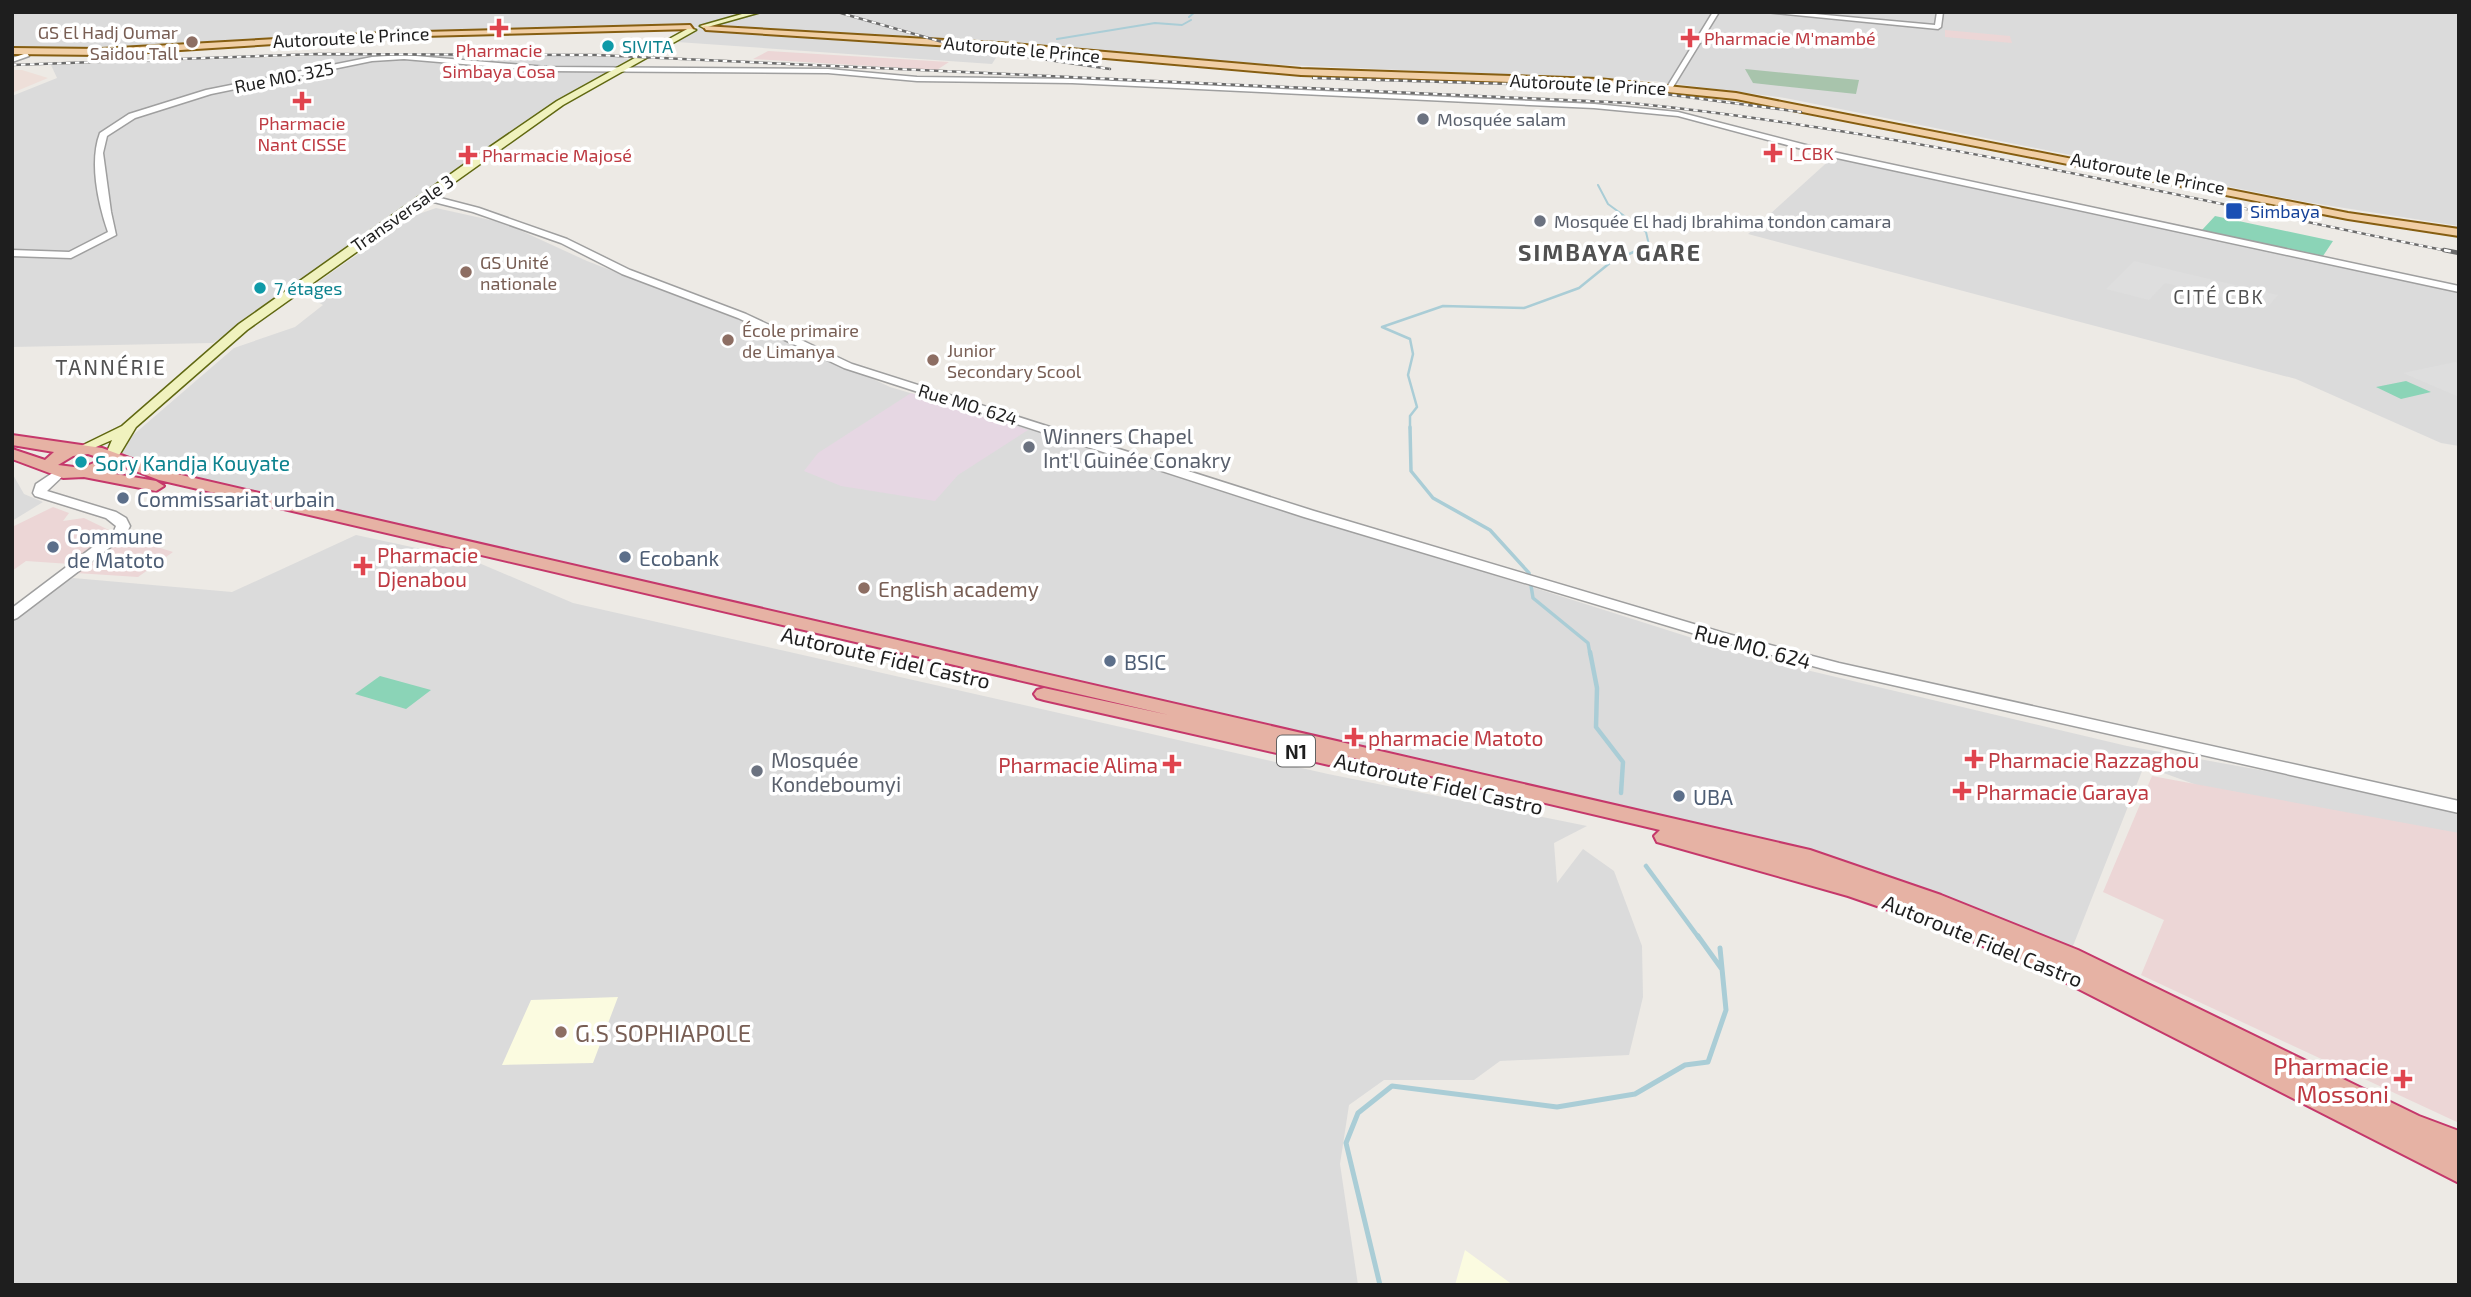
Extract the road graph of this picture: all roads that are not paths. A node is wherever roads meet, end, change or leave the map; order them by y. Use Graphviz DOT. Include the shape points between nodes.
graph roads {
  1 [pos="758,12"];
  2 [pos="1716,12"];
  3 [pos="1769,12"];
  4 [pos="1940,12"];
  5 [pos="706,27"];
  6 [pos="690,28"];
  7 [pos="12,52"];
  8 [pos="27,55"];
  9 [pos="12,60"];
  10 [pos="622,69"];
  11 [pos="1670,85"];
  12 [pos="425,197"];
  13 [pos="2459,232"];
  14 [pos="12,253"];
  15 [pos="2459,289"];
  16 [pos="131,424"];
  17 [pos="12,440"];
  18 [pos="78,450"];
  19 [pos="12,454"];
  20 [pos="113,456"];
  21 [pos="54,469"];
  22 [pos="85,472"];
  23 [pos="1531,582"];
  24 [pos="12,615"];
  25 [pos="1971,699"];
  26 [pos="2459,807"];
  27 [pos="2459,1144"];
  28 [pos="2459,1170"];
  1 -- 5 [label="main road"];
  2 -- 11 [label="street"];
  3 -- 4 [label="street" via="1938,27"];
  5 -- 6 [label="main road"];
  5 -- 11 [label="main road, Autoroute le Prince" via="1018,44 1309,70"];
  5 -- 13 [label="main road, Autoroute le Prince" via="1274,70 1598,82 1736,96 2348,215"];
  6 -- 7 [label="main road, Autoroute le Prince" via="384,35 101,52"];
  6 -- 8 [label="main road, Autoroute le Prince" via="366,37"];
  6 -- 10 [label="main road, Transversale 3"];
  7 -- 8 [label="main road, Autoroute le Prince"];
  8 -- 9 [label="street"];
  10 -- 12 [label="main road, Transversale 3" via="560,103"];
  10 -- 14 [label="street, Rue MO. 325" via="531,68 382,57 156,107 103,135 99,153 106,212 114,230 110,236 71,256"];
  10 -- 15 [label="street" via="828,71 917,79 1072,81 1655,111 1832,154"];
  11 -- 13 [label="main road, Autoroute le Prince" via="1831,109"];
  12 -- 16 [label="main road, Transversale 3" via="243,327"];
  12 -- 23 [label="street, Rue MO. 624" via="564,242 848,366"];
  16 -- 18 [label="main road, Transversale 3"];
  16 -- 20 [label="main road, Transversale 3"];
  17 -- 18 [label="highway"];
  18 -- 20 [label="highway, Autoroute Fidel Castro"];
  18 -- 21 [label="highway" via="59,456"];
  19 -- 21 [label="highway"];
  20 -- 22 [label="highway"];
  20 -- 27 [label="highway, Autoroute Fidel Castro / N1" via="159,475 1810,858 1933,901 2069,957 2409,1125"];
  21 -- 22 [label="highway"];
  21 -- 24 [label="street" via="40,493 111,515 124,526 120,534"];
  22 -- 28 [label="highway, Autoroute Fidel Castro / N1" via="1525,802 1854,889 1947,921 2064,970"];
  23 -- 25 [label="street, Rue MO. 624" via="1823,665"];
  25 -- 26 [label="street"];
}
